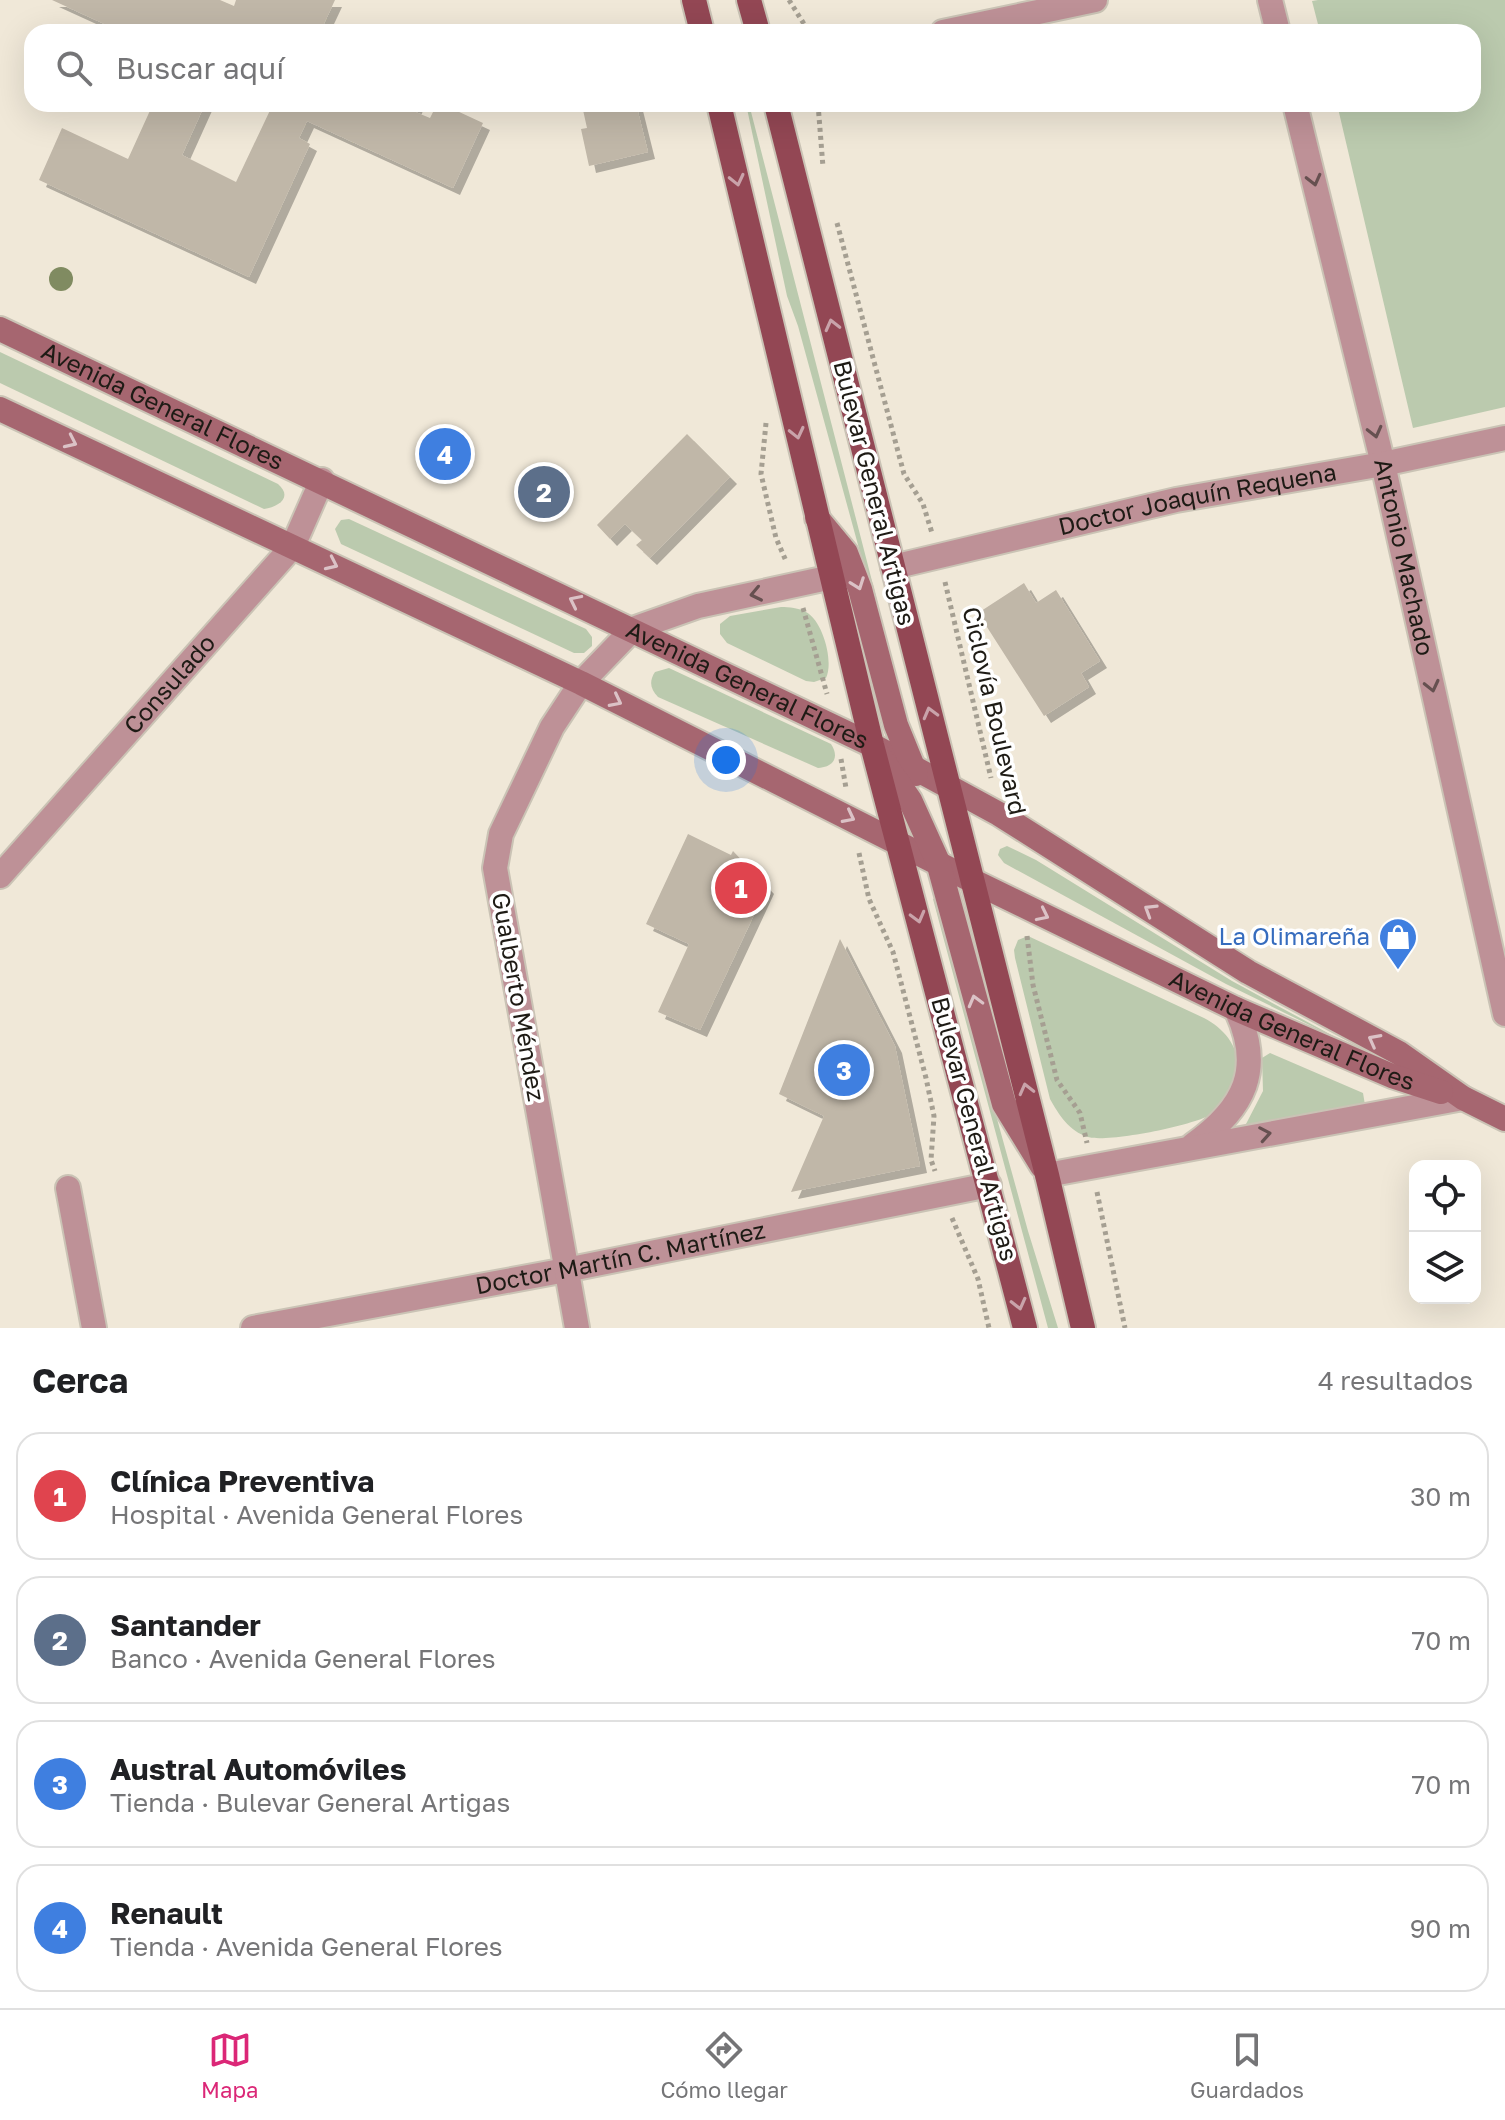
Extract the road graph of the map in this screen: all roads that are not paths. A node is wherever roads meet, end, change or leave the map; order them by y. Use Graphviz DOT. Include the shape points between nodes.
graph roads {
  1 [pos="694,0"];
  2 [pos="749,0"];
  3 [pos="1095,0"];
  4 [pos="1270,0"];
  5 [pos="700,24"];
  6 [pos="756,24"];
  7 [pos="981,24"];
  8 [pos="1276,24"];
  9 [pos="721,112"];
  10 [pos="778,112"];
  11 [pos="1297,112"];
  12 [pos="0,329"];
  13 [pos="0,409"];
  14 [pos="1505,438"];
  15 [pos="1383,464"];
  16 [pos="322,480"];
  17 [pos="817,518"];
  18 [pos="293,546"];
  19 [pos="893,567"];
  20 [pos="832,577"];
  21 [pos="633,629"];
  22 [pos="581,683"];
  23 [pos="872,745"];
  24 [pos="914,768"];
  25 [pos="950,788"];
  26 [pos="897,842"];
  27 [pos="938,862"];
  28 [pos="0,876"];
  29 [pos="973,881"];
  30 [pos="1236,1009"];
  31 [pos="1505,1014"];
  32 [pos="1463,1098"];
  33 [pos="1505,1119"];
  34 [pos="1188,1148"];
  35 [pos="1047,1175"];
  36 [pos="989,1185"];
  37 [pos="68,1188"];
  38 [pos="566,1270"];
  39 [pos="94,1328"];
  40 [pos="253,1328"];
  41 [pos="577,1328"];
  42 [pos="1025,1328"];
  43 [pos="1083,1328"];
  1 -- 5 [label="main road"];
  2 -- 6 [label="main road"];
  3 -- 7 [label="street"];
  4 -- 8 [label="street"];
  9 -- 17 [label="main road, Bulevar General Artigas, one-way"];
  19 -- 10 [label="main road, Bulevar General Artigas, one-way"];
  11 -- 15 [label="street, Antonio Machado, one-way"];
  12 -- 16 [label="main road, Avenida General Flores"];
  13 -- 18 [label="main road, Avenida General Flores, one-way"];
  14 -- 15 [label="street, Doctor Joaquín Requena"];
  15 -- 19 [label="street, Doctor Joaquín Requena" via="1176,500"];
  15 -- 31 [label="street, Antonio Machado, one-way"];
  16 -- 18 [label="street, Consulado"];
  21 -- 16 [label="main road, Avenida General Flores, one-way"];
  17 -- 20 [label="main road, Bulevar General Artigas"];
  17 -- 24 [label="main road, Bulevar General Artigas, one-way" via="846,553 860,589 896,725"];
  18 -- 22 [label="main road, Avenida General Flores, one-way"];
  18 -- 28 [label="street, Consulado"];
  25 -- 19 [label="main road, Bulevar General Artigas, one-way"];
  20 -- 21 [label="street, one-way" via="698,606"];
  20 -- 23 [label="main road, Bulevar General Artigas"];
  21 -- 22 [label="street"];
  21 -- 23 [label="main road, Avenida General Flores"];
  22 -- 26 [label="main road, Avenida General Flores, one-way"];
  22 -- 38 [label="street, Gualberto Méndez" via="552,727 501,834 495,868"];
  23 -- 24 [label="main road, Avenida General Flores"];
  23 -- 26 [label="main road, Bulevar General Artigas"];
  23 -- 27 [label="main road, Bulevar General Artigas" via="910,800"];
  24 -- 25 [label="main road, Avenida General Flores"];
  24 -- 29 [label="main road, Bulevar General Artigas" via="952,854"];
  25 -- 29 [label="main road, Bulevar General Artigas"];
  32 -- 25 [label="main road, Avenida General Flores, one-way" via="1399,1053 1248,972"];
  26 -- 27 [label="main road, Avenida General Flores"];
  26 -- 36 [label="main road, Bulevar General Artigas, one-way"];
  27 -- 29 [label="main road, Avenida General Flores"];
  35 -- 27 [label="main road, Bulevar General Artigas, one-way" via="1004,1104"];
  29 -- 30 [label="main road, Avenida General Flores, one-way"];
  35 -- 29 [label="main road, Bulevar General Artigas, one-way"];
  30 -- 32 [label="main road, Avenida General Flores" via="1392,1076"];
  30 -- 34 [label="street" via="1247,1032 1245,1086 1223,1121"];
  32 -- 33 [label="main road, Avenida General Flores"];
  34 -- 32 [label="street, one-way"];
  34 -- 35 [label="street"];
  35 -- 43 [label="main road, Bulevar General Artigas"];
  36 -- 38 [label="street, Doctor Martín C. Martínez"];
  36 -- 42 [label="main road, Bulevar General Artigas, one-way"];
  37 -- 39 [label="street"];
  38 -- 40 [label="street, Doctor Martín C. Martínez"];
  38 -- 41 [label="street, Gualberto Méndez"];
}
